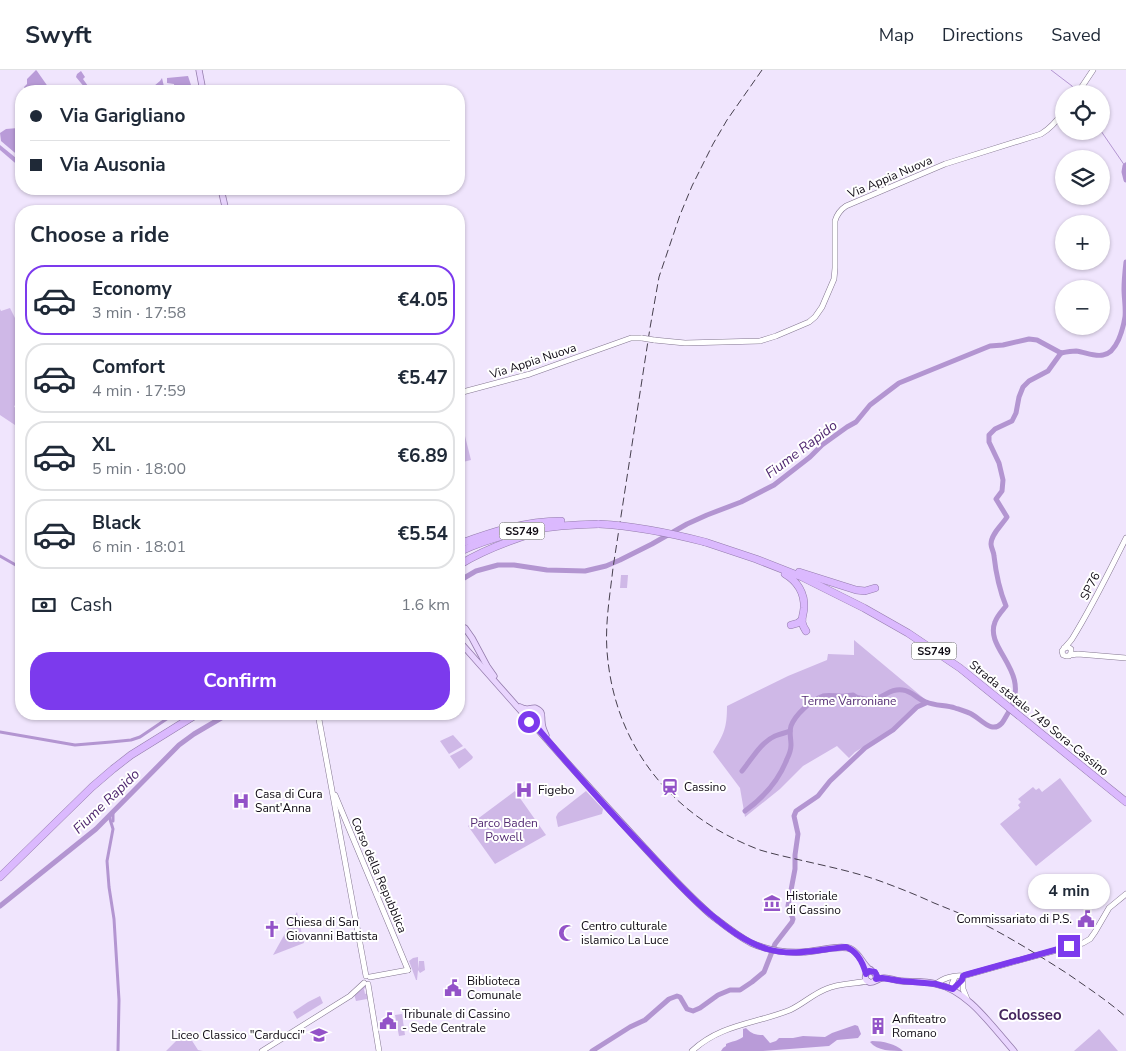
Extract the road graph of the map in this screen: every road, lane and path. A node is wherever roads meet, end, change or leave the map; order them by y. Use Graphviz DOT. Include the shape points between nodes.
graph roads {
  1 [pos="199,70"];
  2 [pos="1093,70"];
  3 [pos="202,85"];
  4 [pos="1083,85"];
  5 [pos="1055,123"];
  6 [pos="465,391"];
  7 [pos="588,524"];
  8 [pos="1126,538"];
  9 [pos="465,542"];
  10 [pos="465,549"];
  11 [pos="756,559"];
  12 [pos="465,562"];
  13 [pos="875,588"];
  14 [pos="856,590"];
  15 [pos="859,604"];
  16 [pos="802,620"];
  17 [pos="791,625"];
  18 [pos="465,628"];
  19 [pos="806,631"];
  20 [pos="468,632"];
  21 [pos="465,641"];
  22 [pos="465,648"];
  23 [pos="1126,658"];
  24 [pos="505,693"];
  25 [pos="528,713"];
  26 [pos="188,720"];
  27 [pos="319,720"];
  28 [pos="541,720"];
  29 [pos="534,724"];
  30 [pos="549,742"];
  31 [pos="1106,787"];
  32 [pos="1126,800"];
  33 [pos="337,806"];
  34 [pos="1126,806"];
  35 [pos="0,877"];
  36 [pos="1126,894"];
  37 [pos="870,976"];
  38 [pos="955,976"];
  39 [pos="962,978"];
  40 [pos="368,980"];
  41 [pos="936,984"];
  42 [pos="953,989"];
  43 [pos="967,999"];
  44 [pos="262,1051"];
  45 [pos="379,1051"];
  46 [pos="692,1051"];
  47 [pos="1014,1051"];
  1 -- 3 [label="main road"];
  2 -- 4 [label="street"];
  5 -- 6 [label="street, Via Appia Nuova, bridge" via="1041,134 944,164 840,210 835,221 834,279 822,307 809,322 760,342 670,342 631,338 530,374"];
  7 -- 9 [label="highway" via="558,521 524,524"];
  7 -- 10 [label="highway, Strada statale 749 Sora-Cassino / SS749" via="532,529"];
  7 -- 11 [label="highway, Strada statale 749 Sora-Cassino / SS749, bridge" via="655,530"];
  7 -- 12 [label="highway" via="541,530 484,551"];
  8 -- 23 [label="street, SP76" via="1069,651"];
  11 -- 14 [label="highway"];
  11 -- 15 [label="highway, Strada statale 749 Sora-Cassino / SS749"];
  11 -- 16 [label="highway" via="786,574 796,583 804,600"];
  13 -- 14 [label="highway"];
  14 -- 15 [label="highway"];
  15 -- 31 [label="highway, Strada statale 749 Sora-Cassino / SS749" via="960,668"];
  16 -- 17 [label="highway"];
  16 -- 19 [label="highway"];
  18 -- 20 [label="main road"];
  20 -- 21 [label="main road"];
  20 -- 24 [label="main road"];
  22 -- 24 [label="main road"];
  24 -- 25 [label="main road"];
  25 -- 28 [label="main road" via="534,708 540,710"];
  25 -- 29 [label="main road" via="528,721"];
  26 -- 35 [label="highway" via="131,756 92,787"];
  27 -- 33 [label="street"];
  28 -- 29 [label="main road"];
  28 -- 30 [label="main road"];
  29 -- 30 [label="main road"];
  30 -- 37 [label="main road" via="686,892 723,925 752,943 776,951 846,947 857,955"];
  31 -- 32 [label="highway"];
  31 -- 34 [label="highway"];
  33 -- 40 [label="street"];
  33 -- 40 [label="street, Corso della Repubblica" via="408,970"];
  36 -- 39 [label="street, bridge" via="1109,908 1090,939 1083,943"];
  37 -- 41 [label="main road"];
  37 -- 46 [label="street" via="852,984 826,989 790,1009 723,1030"];
  38 -- 39 [label="street"];
  38 -- 41 [label="street"];
  38 -- 42 [label="street"];
  39 -- 42 [label="street"];
  39 -- 43 [label="street" via="962,989"];
  40 -- 44 [label="street" via="350,996"];
  40 -- 45 [label="street"];
  41 -- 42 [label="main road"];
  42 -- 43 [label="main road"];
  43 -- 47 [label="main road"];
}
